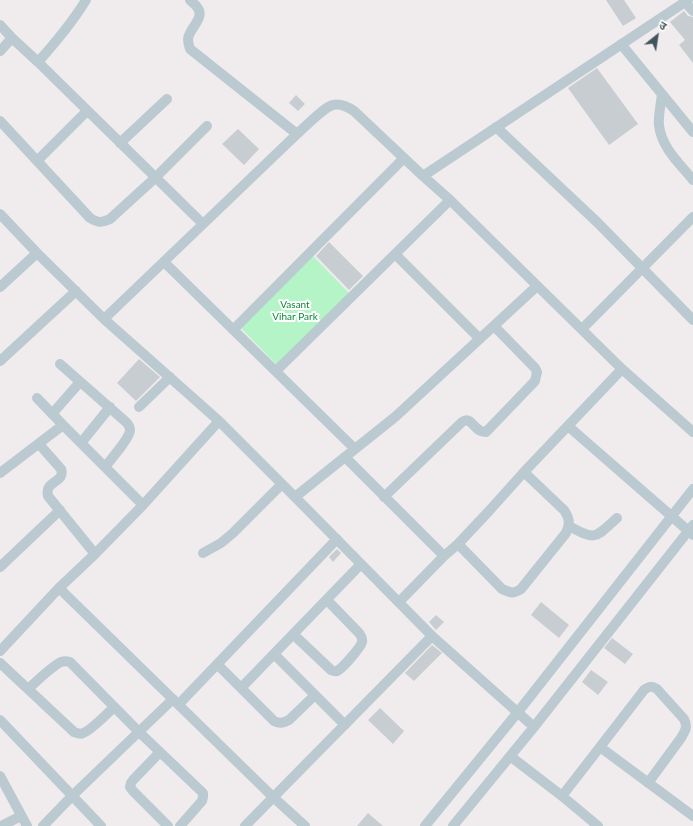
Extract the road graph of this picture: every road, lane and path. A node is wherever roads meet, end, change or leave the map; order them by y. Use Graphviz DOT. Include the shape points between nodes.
graph roads {
  1 [pos="86,0"];
  2 [pos="190,0"];
  3 [pos="687,1"];
  4 [pos="693,11"];
  5 [pos="0,25"];
  6 [pos="12,38"];
  7 [pos="621,44"];
  8 [pos="0,51"];
  9 [pos="38,62"];
  10 [pos="662,94"];
  11 [pos="167,99"];
  12 [pos="87,111"];
  13 [pos="0,121"];
  14 [pos="207,126"];
  15 [pos="496,127"];
  16 [pos="693,132"];
  17 [pos="297,134"];
  18 [pos="120,143"];
  19 [pos="404,158"];
  20 [pos="37,161"];
  21 [pos="422,176"];
  22 [pos="155,178"];
  23 [pos="693,180"];
  24 [pos="450,200"];
  25 [pos="0,214"];
  26 [pos="693,217"];
  27 [pos="203,224"];
  28 [pos="37,253"];
  29 [pos="395,254"];
  30 [pos="164,262"];
  31 [pos="642,268"];
  32 [pos="0,286"];
  33 [pos="537,286"];
  34 [pos="76,291"];
  35 [pos="689,309"];
  36 [pos="104,318"];
  37 [pos="693,320"];
  38 [pos="494,326"];
  39 [pos="582,329"];
  40 [pos="233,330"];
  41 [pos="480,339"];
  42 [pos="0,361"];
  43 [pos="60,364"];
  44 [pos="622,369"];
  45 [pos="276,371"];
  46 [pos="170,377"];
  47 [pos="80,382"];
  48 [pos="37,398"];
  49 [pos="110,407"];
  50 [pos="139,407"];
  51 [pos="52,414"];
  52 [pos="219,422"];
  53 [pos="63,425"];
  54 [pos="568,426"];
  55 [pos="693,432"];
  56 [pos="81,443"];
  57 [pos="39,444"];
  58 [pos="355,449"];
  59 [pos="345,457"];
  60 [pos="105,467"];
  61 [pos="524,472"];
  62 [pos="0,473"];
  63 [pos="282,484"];
  64 [pos="693,489"];
  65 [pos="295,497"];
  66 [pos="384,497"];
  67 [pos="143,505"];
  68 [pos="60,510"];
  69 [pos="671,516"];
  70 [pos="617,518"];
  71 [pos="569,526"];
  72 [pos="691,530"];
  73 [pos="337,540"];
  74 [pos="458,544"];
  75 [pos="203,553"];
  76 [pos="95,554"];
  77 [pos="444,556"];
  78 [pos="361,564"];
  79 [pos="0,567"];
  80 [pos="59,588"];
  81 [pos="327,600"];
  82 [pos="399,602"];
  83 [pos="293,634"];
  84 [pos="432,636"];
  85 [pos="0,651"];
  86 [pos="274,654"];
  87 [pos="0,663"];
  88 [pos="217,664"];
  89 [pos="241,688"];
  90 [pos="28,689"];
  91 [pos="315,695"];
  92 [pos="176,701"];
  93 [pos="114,707"];
  94 [pos="518,712"];
  95 [pos="0,720"];
  96 [pos="345,725"];
  97 [pos="534,727"];
  98 [pos="139,732"];
  99 [pos="600,746"];
  100 [pos="160,752"];
  101 [pos="510,756"];
  102 [pos="0,776"];
  103 [pos="648,783"];
  104 [pos="72,796"];
  105 [pos="562,796"];
  106 [pos="273,797"];
  107 [pos="693,815"];
  108 [pos="21,816"];
  109 [pos="1,826"];
  110 [pos="27,826"];
  111 [pos="43,826"];
  112 [pos="101,826"];
  113 [pos="168,826"];
  114 [pos="180,826"];
  115 [pos="245,826"];
  116 [pos="305,826"];
  117 [pos="425,826"];
  118 [pos="454,826"];
  119 [pos="598,826"];
  1 -- 9 [label="street" via="61,36"];
  2 -- 17 [label="street" via="197,7 200,16 188,38 190,49"];
  3 -- 4 [label="street"];
  3 -- 7 [label="street"];
  5 -- 6 [label="street"];
  6 -- 8 [label="street"];
  6 -- 9 [label="street"];
  7 -- 10 [label="street"];
  7 -- 15 [label="street"];
  9 -- 12 [label="street"];
  10 -- 16 [label="street"];
  10 -- 23 [label="street" via="659,124 663,140"];
  11 -- 18 [label="street"];
  12 -- 18 [label="street"];
  12 -- 20 [label="street"];
  13 -- 20 [label="street"];
  14 -- 22 [label="street"];
  15 -- 21 [label="street"];
  15 -- 31 [label="street"];
  17 -- 19 [label="street" via="323,111 334,105 344,105 354,111"];
  17 -- 27 [label="street"];
  18 -- 22 [label="street"];
  19 -- 21 [label="street"];
  19 -- 40 [label="street"];
  20 -- 22 [label="street" via="90,218 102,223 110,219"];
  21 -- 24 [label="street"];
  22 -- 27 [label="street"];
  24 -- 29 [label="street"];
  24 -- 33 [label="street"];
  25 -- 28 [label="street"];
  26 -- 31 [label="street"];
  27 -- 30 [label="street"];
  28 -- 32 [label="street"];
  28 -- 34 [label="street"];
  29 -- 41 [label="street"];
  29 -- 45 [label="street"];
  30 -- 36 [label="street"];
  30 -- 40 [label="street"];
  31 -- 35 [label="street"];
  31 -- 39 [label="street"];
  33 -- 38 [label="street"];
  33 -- 39 [label="street"];
  34 -- 36 [label="street"];
  34 -- 42 [label="street"];
  35 -- 37 [label="street"];
  36 -- 46 [label="street"];
  38 -- 41 [label="street"];
  38 -- 66 [label="street" via="535,368 535,381 486,432 479,431 468,420 462,422"];
  39 -- 44 [label="street"];
  40 -- 45 [label="street"];
  41 -- 58 [label="street" via="395,417"];
  43 -- 47 [label="street"];
  44 -- 54 [label="street"];
  44 -- 55 [label="street"];
  45 -- 58 [label="street"];
  46 -- 50 [label="street"];
  46 -- 52 [label="street"];
  47 -- 49 [label="street"];
  47 -- 51 [label="street"];
  48 -- 51 [label="street"];
  49 -- 56 [label="street"];
  49 -- 60 [label="street" via="126,422 130,432"];
  51 -- 53 [label="street"];
  52 -- 63 [label="street"];
  52 -- 67 [label="street"];
  53 -- 56 [label="street"];
  53 -- 57 [label="street"];
  54 -- 61 [label="street"];
  54 -- 69 [label="street"];
  56 -- 60 [label="street"];
  57 -- 62 [label="street"];
  57 -- 68 [label="street" via="63,471 60,478 47,491"];
  58 -- 59 [label="street"];
  59 -- 65 [label="street"];
  59 -- 66 [label="street"];
  60 -- 67 [label="street"];
  61 -- 71 [label="street" via="564,510"];
  61 -- 74 [label="street"];
  63 -- 65 [label="street"];
  63 -- 75 [label="street" via="233,533"];
  64 -- 69 [label="street"];
  65 -- 73 [label="street"];
  66 -- 77 [label="street"];
  67 -- 76 [label="street"];
  68 -- 76 [label="street"];
  68 -- 79 [label="street"];
  69 -- 72 [label="street"];
  69 -- 94 [label="street"];
  70 -- 71 [label="street" via="596,535 590,536"];
  71 -- 74 [label="street" via="521,589 510,593 502,589"];
  72 -- 97 [label="street"];
  73 -- 78 [label="street"];
  73 -- 88 [label="street"];
  74 -- 77 [label="street"];
  76 -- 80 [label="street"];
  77 -- 82 [label="street"];
  78 -- 81 [label="street"];
  78 -- 82 [label="street"];
  80 -- 85 [label="street"];
  80 -- 92 [label="street"];
  81 -- 83 [label="street"];
  81 -- 83 [label="street" via="359,633 363,641 344,666 335,672 331,670"];
  82 -- 84 [label="street"];
  83 -- 86 [label="street"];
  84 -- 94 [label="street"];
  84 -- 96 [label="street"];
  86 -- 89 [label="street"];
  86 -- 91 [label="street"];
  87 -- 90 [label="street"];
  88 -- 89 [label="street"];
  88 -- 92 [label="street"];
  89 -- 91 [label="street" via="279,723 289,720"];
  90 -- 93 [label="street" via="78,734 89,730"];
  90 -- 93 [label="street" via="56,665 65,661 70,662"];
  91 -- 96 [label="street"];
  92 -- 98 [label="street"];
  92 -- 106 [label="street"];
  93 -- 98 [label="street"];
  94 -- 97 [label="street"];
  94 -- 117 [label="street"];
  95 -- 104 [label="street"];
  96 -- 106 [label="street"];
  97 -- 101 [label="street"];
  98 -- 100 [label="street"];
  98 -- 104 [label="street"];
  99 -- 103 [label="street"];
  99 -- 103 [label="street" via="644,690 648,687 657,688 686,724 681,738"];
  99 -- 105 [label="street"];
  100 -- 113 [label="street" via="133,780 130,787"];
  100 -- 114 [label="street" via="202,793 202,801"];
  101 -- 105 [label="street"];
  101 -- 118 [label="street"];
  102 -- 108 [label="street"];
  103 -- 107 [label="street"];
  104 -- 111 [label="street"];
  104 -- 112 [label="street"];
  105 -- 119 [label="street"];
  106 -- 115 [label="street"];
  106 -- 116 [label="street"];
  108 -- 109 [label="street"];
  108 -- 110 [label="street"];
}
